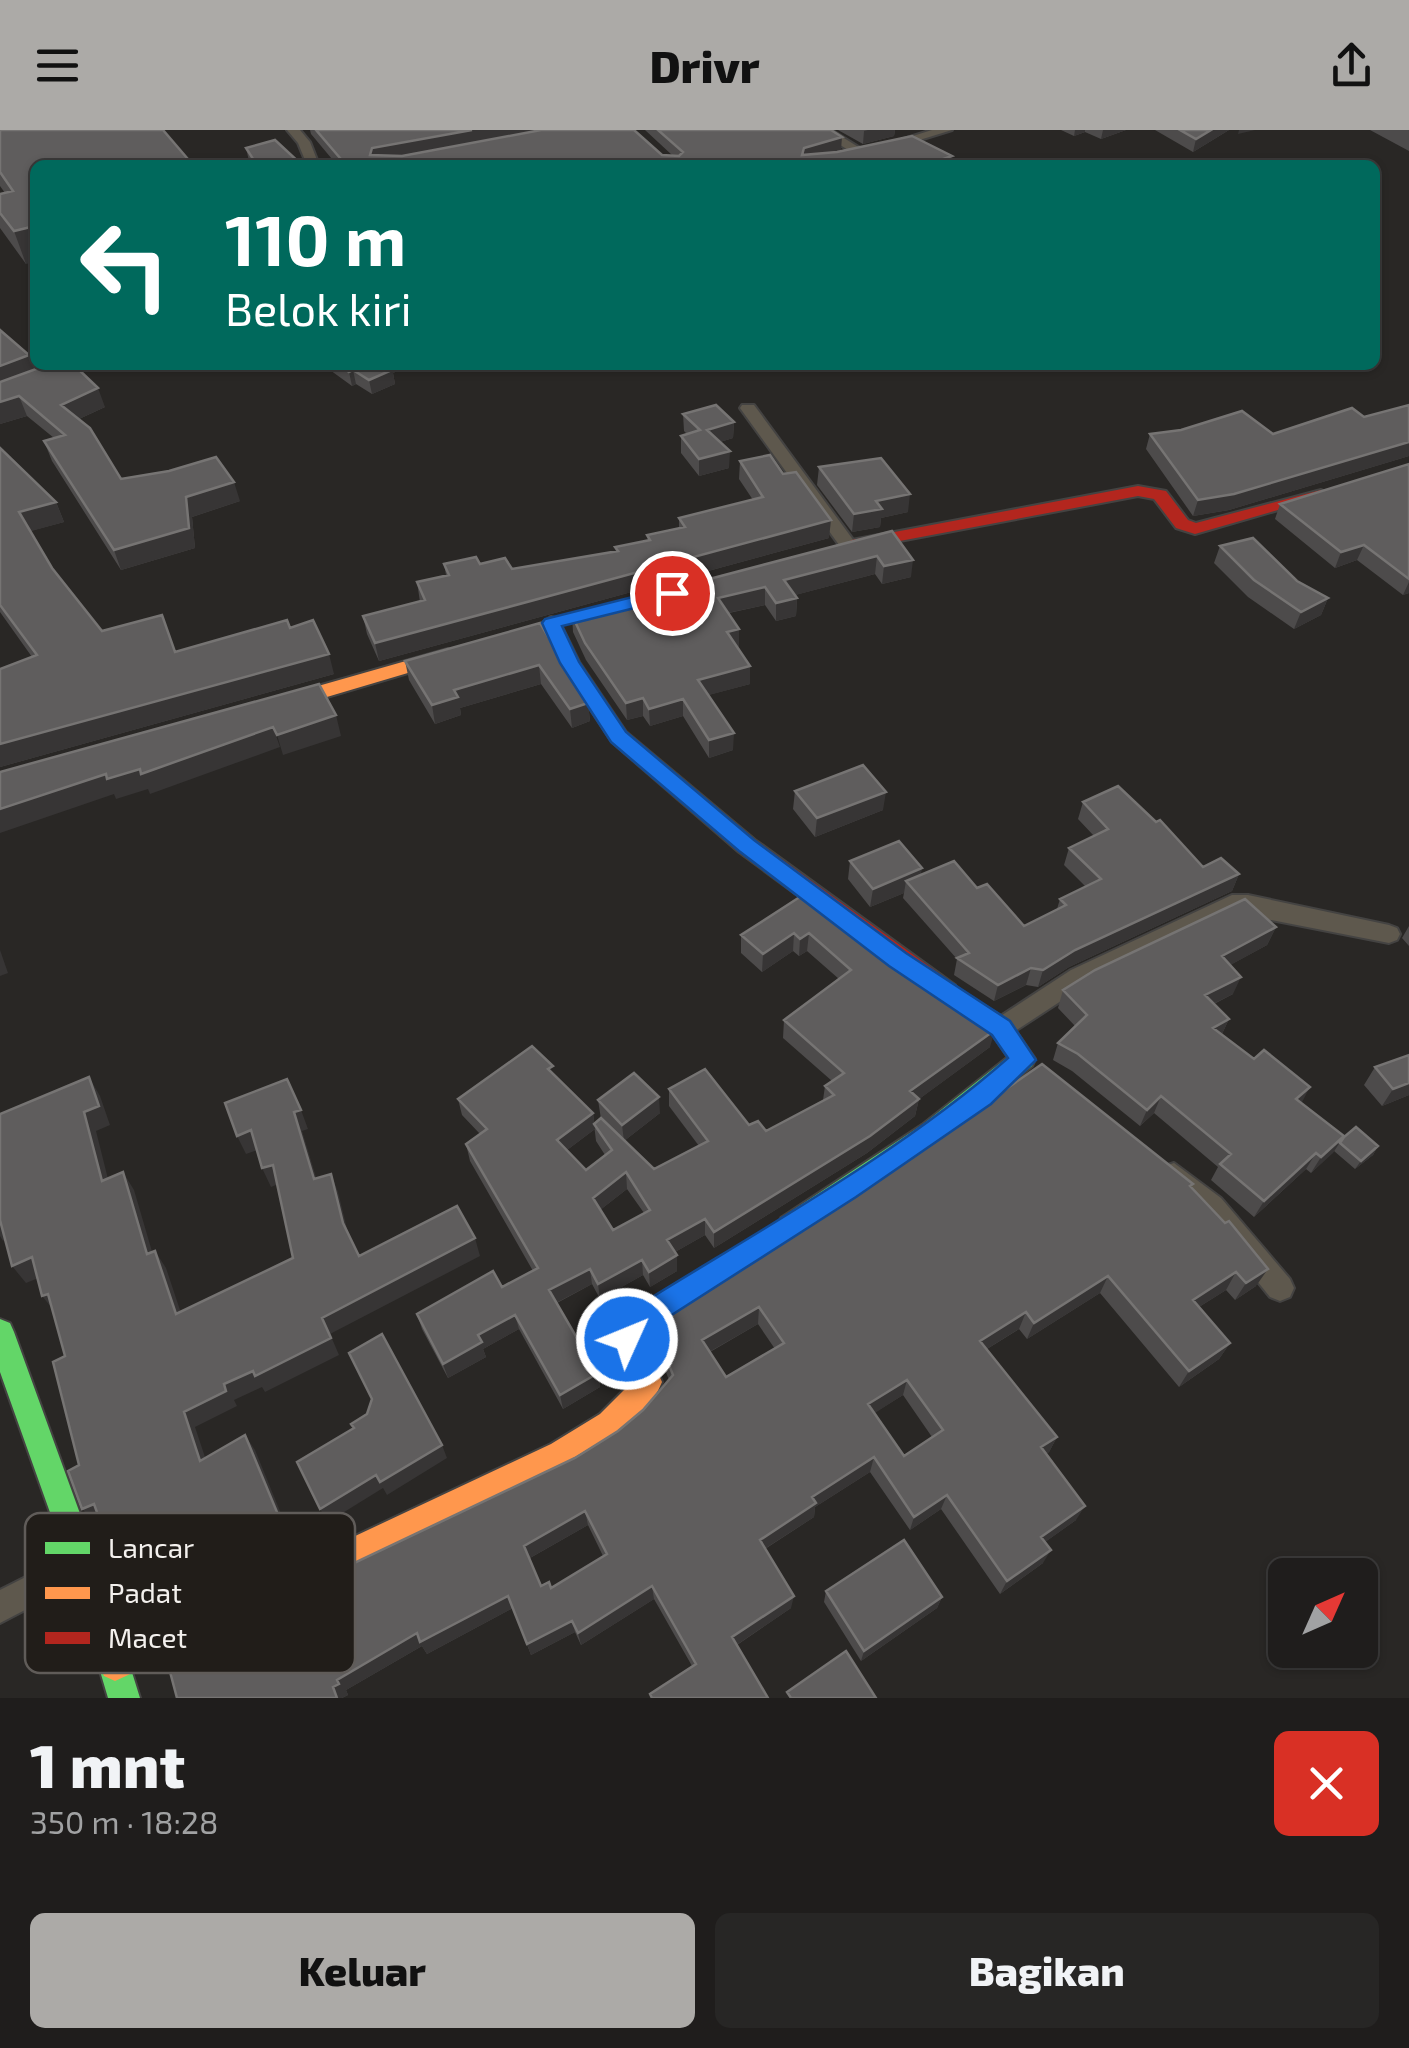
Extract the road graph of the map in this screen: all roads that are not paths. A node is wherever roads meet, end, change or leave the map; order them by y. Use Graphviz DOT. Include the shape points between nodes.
graph roads {
  1 [pos="293,130"];
  2 [pos="822,130"];
  3 [pos="946,130"];
  4 [pos="862,153"];
  5 [pos="845,157"];
  6 [pos="311,160"];
  7 [pos="73,370"];
  8 [pos="0,397"];
  9 [pos="748,408"];
  10 [pos="1336,490"];
  11 [pos="551,624"];
  12 [pos="464,650"];
  13 [pos="260,709"];
  14 [pos="1389,934"];
  15 [pos="1001,1028"];
  16 [pos="1024,1060"];
  17 [pos="1049,1074"];
  18 [pos="1152,1156"];
  19 [pos="1280,1288"];
  20 [pos="0,1332"];
  21 [pos="65,1513"];
  22 [pos="355,1551"];
  23 [pos="25,1594"];
  24 [pos="0,1607"];
  25 [pos="118,1673"];
  26 [pos="124,1698"];
  1 -- 6 [label="street"];
  2 -- 4 [label="street"];
  3 -- 4 [label="street"];
  4 -- 5 [label="street"];
  7 -- 8 [label="street"];
  9 -- 10 [label="street" via="840,547 1138,491 1160,495 1182,524 1204,530"];
  11 -- 15 [label="street" via="618,737 897,960"];
  12 -- 13 [label="street"];
  14 -- 15 [label="street" via="1232,904 1079,977"];
  15 -- 16 [label="street"];
  16 -- 17 [label="street"];
  16 -- 22 [label="street" via="847,1188 630,1326 627,1339 648,1382 627,1413 560,1454"];
  18 -- 19 [label="street" via="1212,1206"];
  20 -- 21 [label="street"];
  23 -- 24 [label="street"];
  25 -- 26 [label="street"];
}
